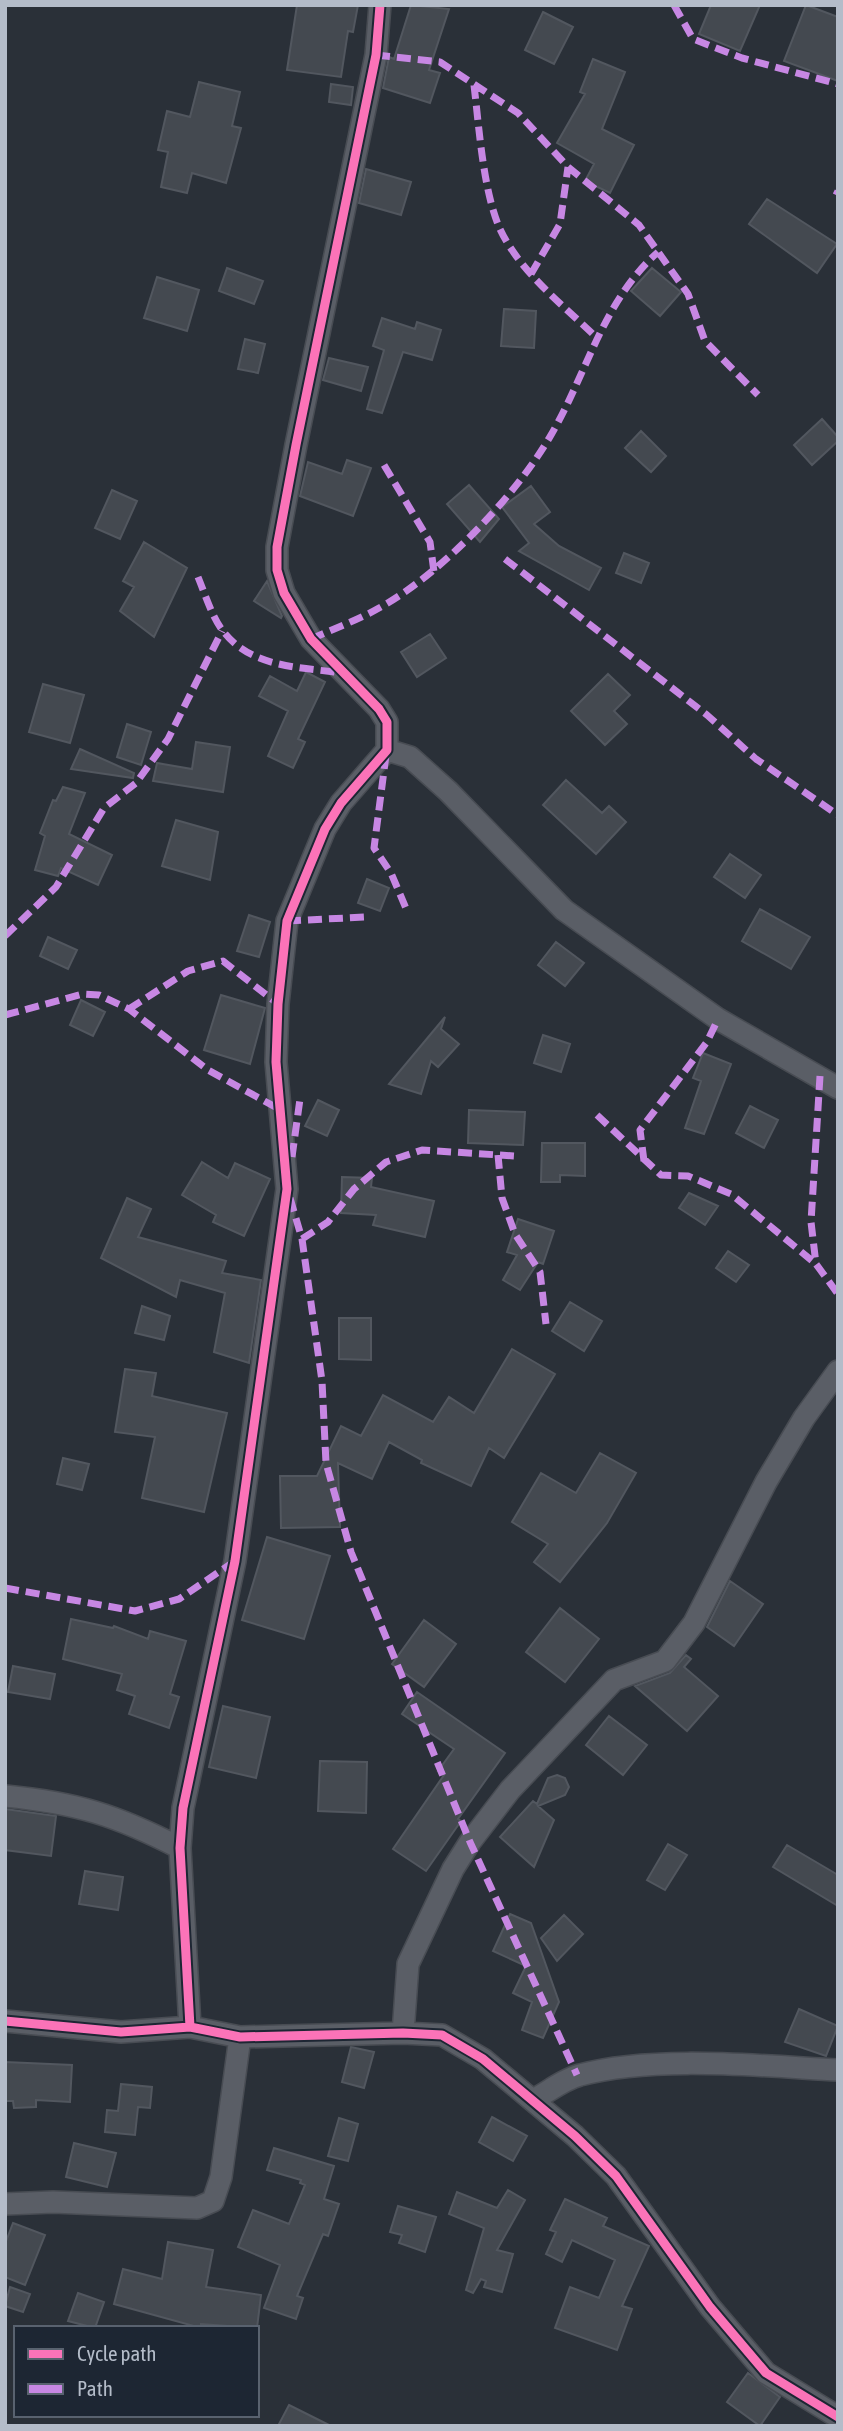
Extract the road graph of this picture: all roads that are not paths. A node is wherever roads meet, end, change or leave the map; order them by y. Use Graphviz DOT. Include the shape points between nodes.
graph roads {
  1 [pos="380,5"];
  2 [pos="387,750"];
  3 [pos="838,1088"];
  4 [pos="838,1371"];
  5 [pos="5,1796"];
  6 [pos="180,1848"];
  7 [pos="5,2021"];
  8 [pos="190,2027"];
  9 [pos="403,2033"];
  10 [pos="240,2037"];
  11 [pos="838,2070"];
  12 [pos="533,2100"];
  13 [pos="5,2204"];
  14 [pos="838,2417"];
  1 -- 2 [label="street" via="376,55 293,456 277,570 284,593 311,639 387,722"];
  2 -- 3 [label="street" via="410,757 564,910 718,1019"];
  2 -- 6 [label="street" via="325,829 287,921 276,1062 287,1189 235,1561 189,1770"];
  4 -- 9 [label="street" via="766,1482 694,1623 665,1661 614,1680 510,1790 470,1842 408,1964"];
  5 -- 6 [label="street" via="85,1807 128,1821"];
  6 -- 8 [label="street"];
  7 -- 8 [label="street" via="121,2032"];
  8 -- 10 [label="street"];
  9 -- 10 [label="street"];
  9 -- 12 [label="street" via="442,2035"];
  10 -- 13 [label="street" via="221,2177 213,2201 197,2208"];
  11 -- 12 [label="street" via="735,2064 606,2070 577,2075"];
  12 -- 14 [label="street" via="616,2176 710,2307 765,2373"];
}
